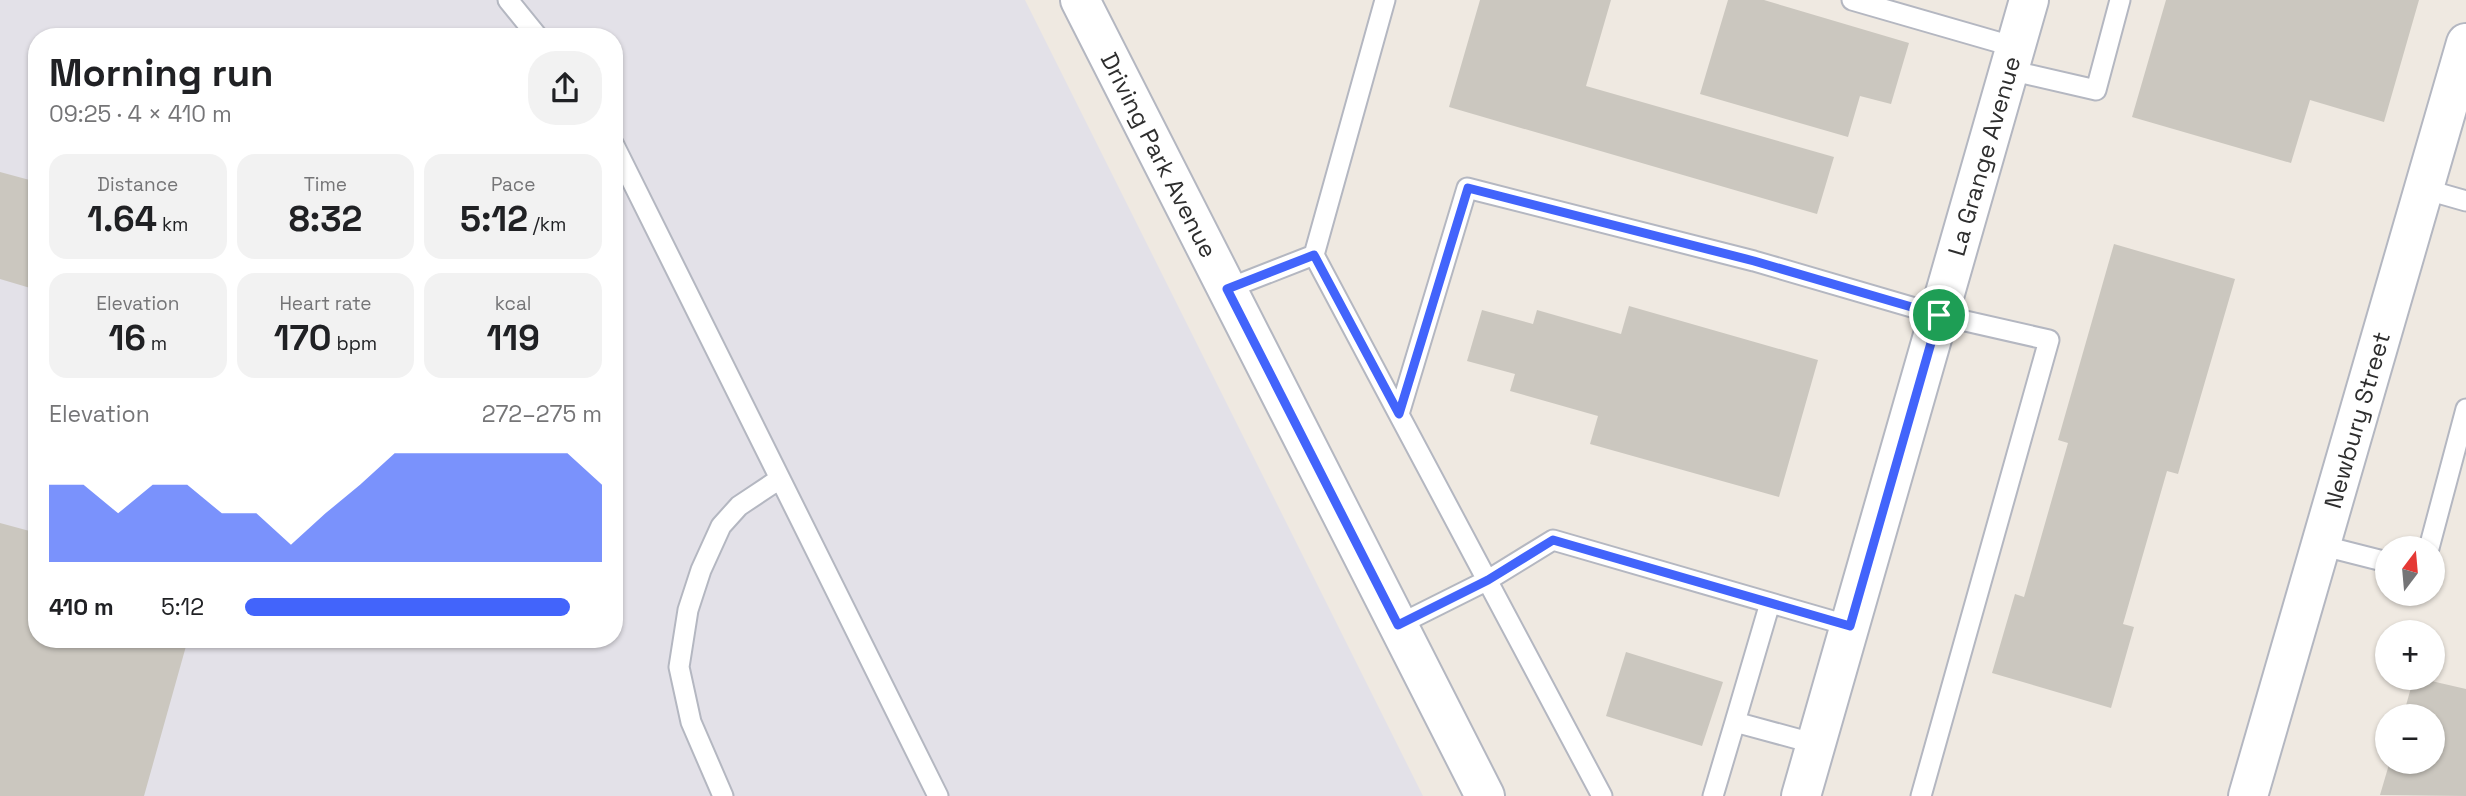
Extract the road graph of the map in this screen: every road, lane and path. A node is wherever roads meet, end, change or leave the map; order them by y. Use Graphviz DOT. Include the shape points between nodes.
graph roads {
  1 [pos="508,0"];
  2 [pos="1080,0"];
  3 [pos="1385,0"];
  4 [pos="1852,0"];
  5 [pos="2029,0"];
  6 [pos="2120,0"];
  7 [pos="531,28"];
  8 [pos="2466,43"];
  9 [pos="2012,58"];
  10 [pos="623,163"];
  11 [pos="2424,189"];
  12 [pos="2466,201"];
  13 [pos="1314,255"];
  14 [pos="1227,289"];
  15 [pos="1939,315"];
  16 [pos="2466,409"];
  17 [pos="1399,414"];
  18 [pos="778,480"];
  19 [pos="2432,536"];
  20 [pos="2320,545"];
  21 [pos="2375,559"];
  22 [pos="1488,580"];
  23 [pos="1770,603"];
  24 [pos="1398,625"];
  25 [pos="1850,626"];
  26 [pos="1735,722"];
  27 [pos="1816,744"];
  28 [pos="723,796"];
  29 [pos="938,796"];
  30 [pos="1485,796"];
  31 [pos="1602,796"];
  32 [pos="1713,796"];
  33 [pos="1801,796"];
  34 [pos="1921,796"];
  35 [pos="2248,796"];
  1 -- 7 [label="lane"];
  2 -- 14 [label="street, Driving Park Avenue"];
  3 -- 13 [label="lane"];
  4 -- 9 [label="lane"];
  5 -- 9 [label="street, La Grange Avenue"];
  6 -- 9 [label="lane" via="2096,90"];
  8 -- 11 [label="street, Newbury Street"];
  9 -- 15 [label="street, La Grange Avenue"];
  10 -- 18 [label="lane"];
  11 -- 12 [label="lane"];
  11 -- 20 [label="street, Newbury Street"];
  13 -- 14 [label="lane"];
  13 -- 17 [label="lane"];
  14 -- 24 [label="street, Driving Park Avenue"];
  15 -- 17 [label="lane" via="1754,261 1468,188"];
  15 -- 25 [label="street, La Grange Avenue"];
  15 -- 34 [label="lane" via="2049,340"];
  16 -- 19 [label="lane"];
  17 -- 22 [label="lane"];
  18 -- 28 [label="lane" via="739,506 721,526 688,610 679,667 691,722"];
  18 -- 29 [label="lane"];
  20 -- 21 [label="lane"];
  20 -- 35 [label="street, Newbury Street"];
  22 -- 23 [label="lane" via="1553,540"];
  22 -- 24 [label="lane"];
  22 -- 31 [label="lane"];
  23 -- 25 [label="lane"];
  23 -- 26 [label="lane"];
  24 -- 30 [label="street, Driving Park Avenue"];
  25 -- 27 [label="street, La Grange Avenue"];
  26 -- 27 [label="lane"];
  26 -- 32 [label="lane"];
  27 -- 33 [label="street, La Grange Avenue"];
}
